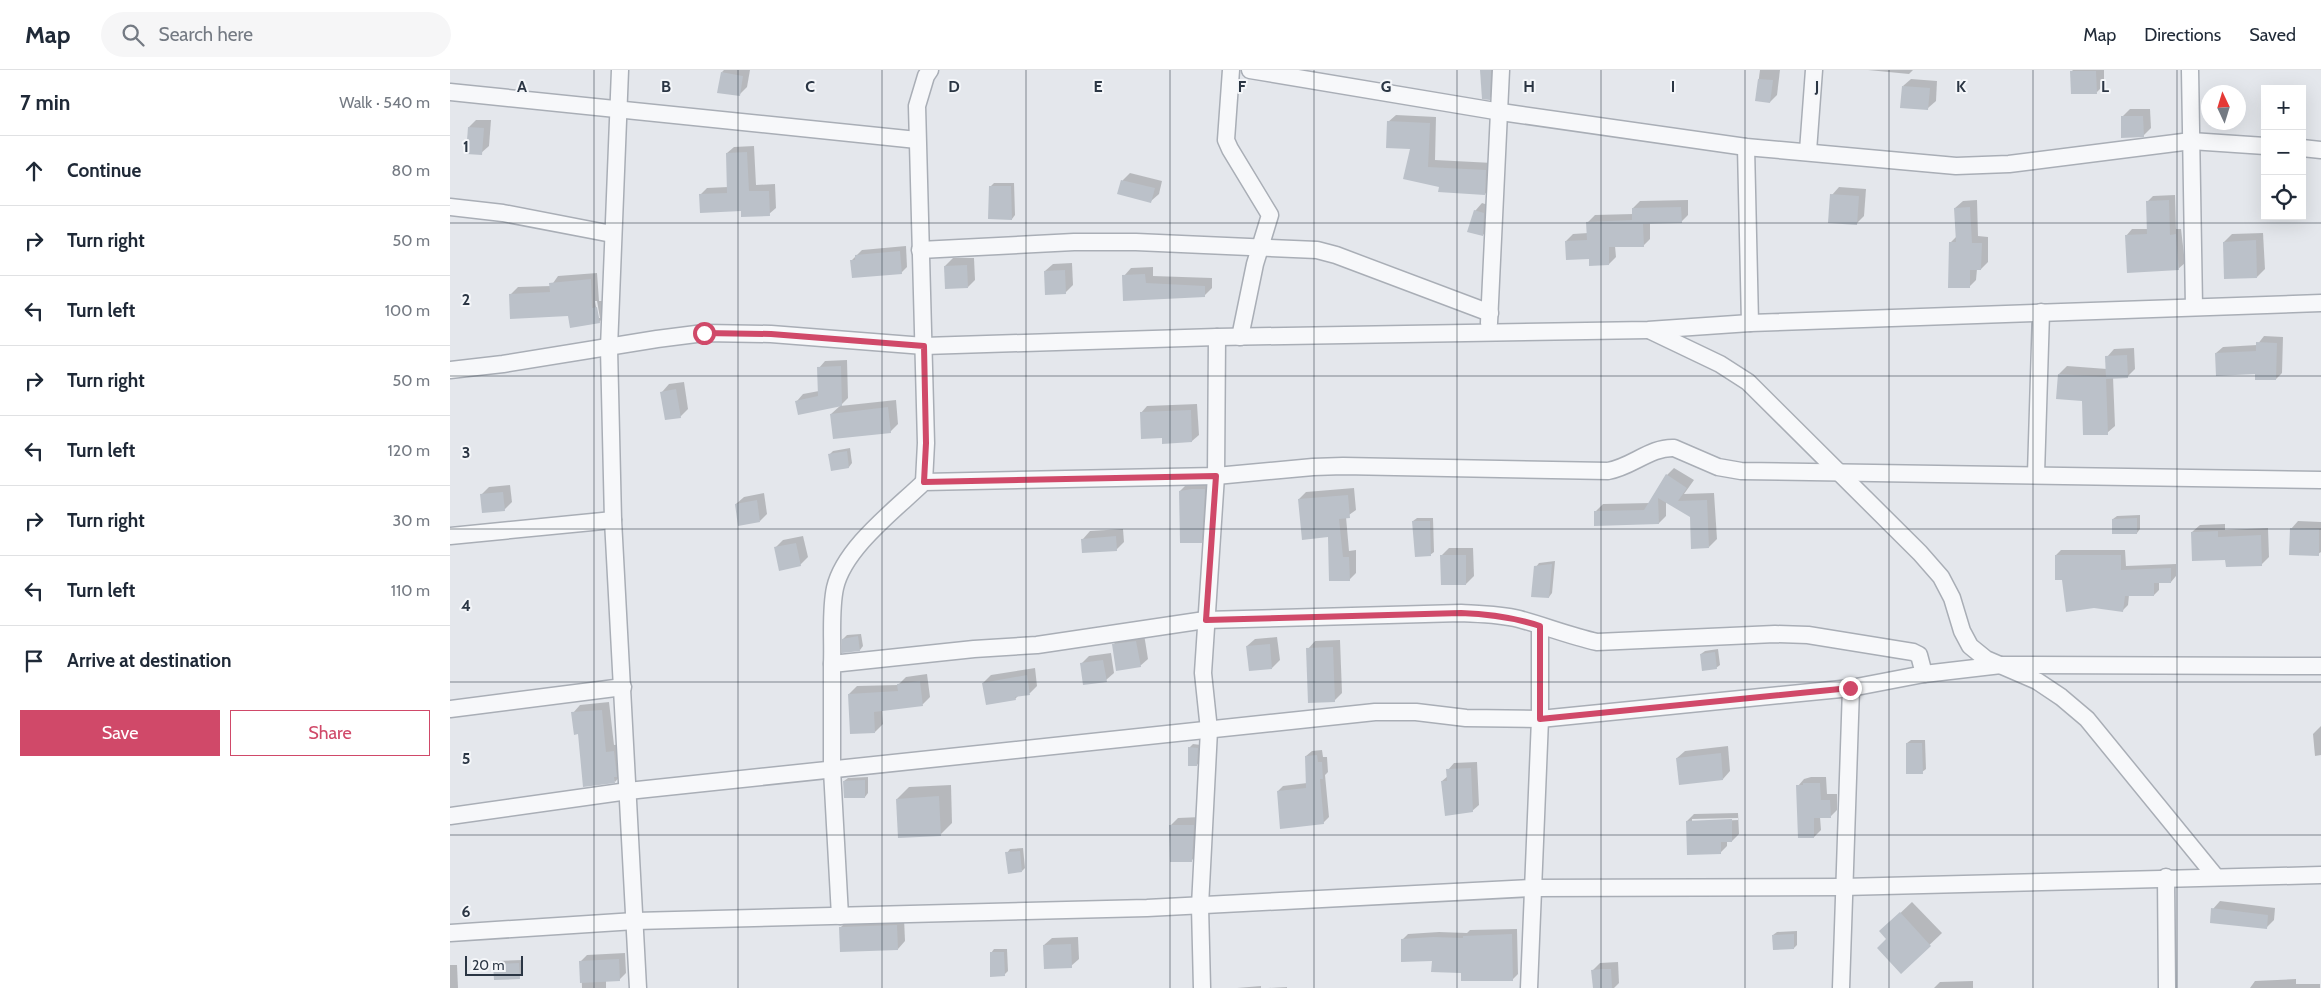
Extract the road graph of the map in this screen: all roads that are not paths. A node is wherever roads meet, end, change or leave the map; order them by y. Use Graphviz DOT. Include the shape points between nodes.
graph roads {
  1 [pos="620,70"];
  2 [pos="930,70"];
  3 [pos="1231,70"];
  4 [pos="1250,70"];
  5 [pos="1502,70"];
  6 [pos="1814,70"];
  7 [pos="2190,70"];
  8 [pos="450,92"];
  9 [pos="617,110"];
  10 [pos="1501,112"];
  11 [pos="917,140"];
  12 [pos="2191,141"];
  13 [pos="2261,146"];
  14 [pos="1746,147"];
  15 [pos="2306,148"];
  16 [pos="2321,150"];
  17 [pos="1808,151"];
  18 [pos="450,207"];
  19 [pos="612,234"];
  20 [pos="1260,248"];
  21 [pos="920,250"];
  22 [pos="2321,303"];
  23 [pos="2194,306"];
  24 [pos="2041,312"];
  25 [pos="1490,313"];
  26 [pos="1750,323"];
  27 [pos="1648,330"];
  28 [pos="1489,332"];
  29 [pos="1240,337"];
  30 [pos="1217,338"];
  31 [pos="924,346"];
  32 [pos="609,348"];
  33 [pos="450,370"];
  34 [pos="1840,472"];
  35 [pos="2036,474"];
  36 [pos="1216,476"];
  37 [pos="2321,480"];
  38 [pos="924,482"];
  39 [pos="613,520"];
  40 [pos="450,536"];
  41 [pos="1206,620"];
  42 [pos="1540,626"];
  43 [pos="832,664"];
  44 [pos="2001,665"];
  45 [pos="2321,666"];
  46 [pos="1924,674"];
  47 [pos="623,687"];
  48 [pos="1850,688"];
  49 [pos="450,709"];
  50 [pos="1540,719"];
  51 [pos="1209,730"];
  52 [pos="832,770"];
  53 [pos="628,791"];
  54 [pos="450,816"];
  55 [pos="2321,875"];
  56 [pos="2216,877"];
  57 [pos="2166,878"];
  58 [pos="1843,887"];
  59 [pos="1533,888"];
  60 [pos="1200,906"];
  61 [pos="840,916"];
  62 [pos="635,921"];
  63 [pos="450,933"];
  64 [pos="638,988"];
  65 [pos="1202,988"];
  66 [pos="1529,988"];
  67 [pos="1841,988"];
  68 [pos="2167,988"];
  1 -- 9 [label="street"];
  2 -- 11 [label="street" via="917,106"];
  3 -- 20 [label="street" via="1226,140 1270,211"];
  4 -- 10 [label="street"];
  5 -- 10 [label="street"];
  6 -- 17 [label="street"];
  7 -- 12 [label="street"];
  8 -- 9 [label="street"];
  9 -- 11 [label="street"];
  9 -- 19 [label="street"];
  10 -- 14 [label="street"];
  10 -- 25 [label="street"];
  11 -- 21 [label="street"];
  12 -- 13 [label="street"];
  12 -- 17 [label="street" via="1979,166"];
  12 -- 23 [label="street"];
  14 -- 17 [label="street"];
  14 -- 26 [label="street"];
  15 -- 16 [label="street"];
  18 -- 19 [label="street" via="503,213"];
  19 -- 32 [label="street"];
  20 -- 21 [label="street" via="1074,242"];
  20 -- 25 [label="street" via="1306,249 1336,255"];
  20 -- 29 [label="street"];
  21 -- 31 [label="street"];
  22 -- 23 [label="street"];
  23 -- 24 [label="street"];
  24 -- 26 [label="street"];
  24 -- 35 [label="street"];
  25 -- 28 [label="street"];
  26 -- 27 [label="street"];
  27 -- 28 [label="street"];
  27 -- 34 [label="street" via="1720,364 1748,382"];
  28 -- 29 [label="street"];
  29 -- 30 [label="street"];
  30 -- 31 [label="street"];
  30 -- 36 [label="street"];
  31 -- 32 [label="street" via="771,334 704,333"];
  31 -- 38 [label="street"];
  32 -- 33 [label="street"];
  32 -- 39 [label="street"];
  34 -- 35 [label="street"];
  34 -- 36 [label="street" via="1727,470 1674,448 1666,448 1608,472 1343,466"];
  34 -- 44 [label="street" via="1941,577 1970,646 1986,659"];
  35 -- 37 [label="street"];
  36 -- 38 [label="street"];
  36 -- 41 [label="street"];
  38 -- 43 [label="street" via="854,549 840,572 834,590"];
  39 -- 40 [label="street"];
  39 -- 47 [label="street"];
  41 -- 42 [label="street" via="1490,614"];
  41 -- 43 [label="street" via="1037,645"];
  41 -- 51 [label="street" via="1203,673"];
  42 -- 46 [label="street" via="1597,642 1775,634 1836,638 1913,652 1919,655"];
  42 -- 50 [label="street"];
  43 -- 52 [label="street"];
  44 -- 45 [label="street"];
  44 -- 46 [label="street"];
  44 -- 56 [label="street" via="2037,681 2087,719"];
  46 -- 48 [label="street"];
  47 -- 49 [label="street"];
  47 -- 53 [label="street"];
  48 -- 50 [label="street"];
  48 -- 58 [label="street"];
  50 -- 51 [label="street" via="1375,712"];
  50 -- 59 [label="street"];
  51 -- 52 [label="street"];
  51 -- 60 [label="street"];
  52 -- 53 [label="street"];
  52 -- 61 [label="street"];
  53 -- 54 [label="street"];
  53 -- 62 [label="street"];
  55 -- 56 [label="street"];
  56 -- 57 [label="street"];
  57 -- 58 [label="street"];
  57 -- 68 [label="street"];
  58 -- 59 [label="street"];
  58 -- 67 [label="street"];
  59 -- 60 [label="street"];
  59 -- 66 [label="street"];
  60 -- 61 [label="street"];
  60 -- 65 [label="street"];
  61 -- 62 [label="street"];
  62 -- 63 [label="street"];
  62 -- 64 [label="street"];
}
